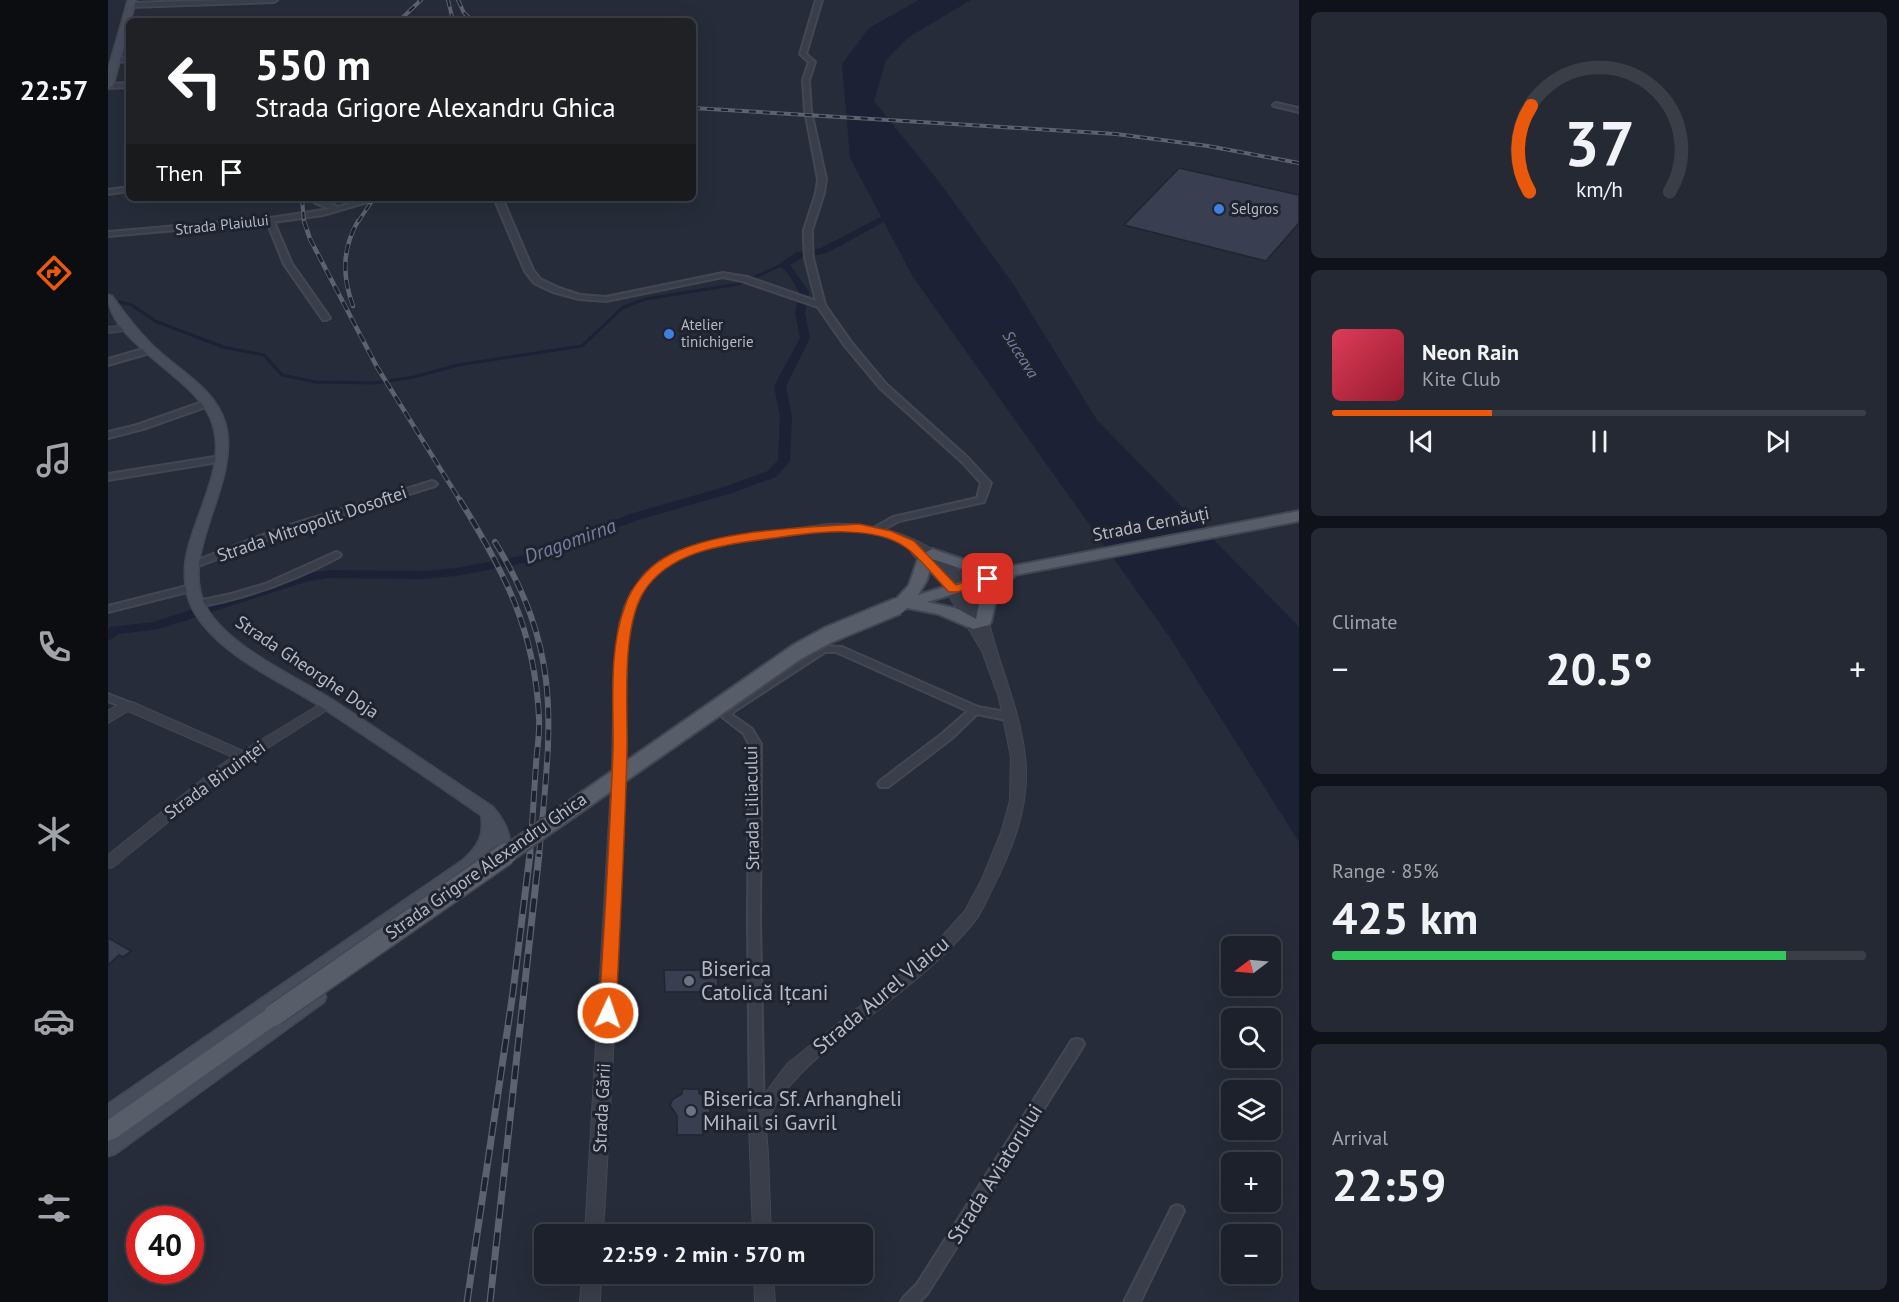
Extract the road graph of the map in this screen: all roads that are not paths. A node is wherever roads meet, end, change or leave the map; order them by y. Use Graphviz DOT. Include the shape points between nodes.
graph roads {
  1 [pos="274,0"];
  2 [pos="819,0"];
  3 [pos="131,2"];
  4 [pos="127,18"];
  5 [pos="126,20"];
  6 [pos="126,59"];
  7 [pos="115,60"];
  8 [pos="126,85"];
  9 [pos="108,86"];
  10 [pos="1276,105"];
  11 [pos="1299,110"];
  12 [pos="126,189"];
  13 [pos="108,192"];
  14 [pos="318,201"];
  15 [pos="364,201"];
  16 [pos="499,201"];
  17 [pos="335,208"];
  18 [pos="270,220"];
  19 [pos="108,234"];
  20 [pos="108,298"];
  21 [pos="821,305"];
  22 [pos="326,318"];
  23 [pos="128,328"];
  24 [pos="108,330"];
  25 [pos="150,350"];
  26 [pos="108,362"];
  27 [pos="208,403"];
  28 [pos="108,435"];
  29 [pos="221,459"];
  30 [pos="108,477"];
  31 [pos="432,484"];
  32 [pos="1298,516"];
  33 [pos="875,531"];
  34 [pos="336,555"];
  35 [pos="928,557"];
  36 [pos="193,565"];
  37 [pos="1011,571"];
  38 [pos="191,588"];
  39 [pos="960,588"];
  40 [pos="898,606"];
  41 [pos="108,609"];
  42 [pos="201,609"];
  43 [pos="978,623"];
  44 [pos="108,697"];
  45 [pos="327,704"];
  46 [pos="127,705"];
  47 [pos="975,710"];
  48 [pos="1011,717"];
  49 [pos="108,718"];
  50 [pos="243,756"];
  51 [pos="884,784"];
  52 [pos="487,811"];
  53 [pos="108,863"];
  54 [pos="1077,1044"];
  55 [pos="108,1114"];
  56 [pos="758,1124"];
  57 [pos="108,1132"];
  58 [pos="108,1148"];
  59 [pos="1177,1211"];
  60 [pos="595,1224"];
  61 [pos="762,1224"];
  62 [pos="591,1284"];
  63 [pos="764,1284"];
  64 [pos="590,1302"];
  65 [pos="765,1302"];
  66 [pos="909,1302"];
  67 [pos="1132,1302"];
  1 -- 3 [label="street"];
  2 -- 21 [label="street" via="803,54 812,63 806,80 808,111 822,180 808,230"];
  3 -- 4 [label="main road"];
  5 -- 7 [label="main road"];
  6 -- 7 [label="street"];
  7 -- 9 [label="main road"];
  8 -- 9 [label="street"];
  10 -- 11 [label="street"];
  12 -- 13 [label="street"];
  14 -- 17 [label="street"];
  15 -- 17 [label="street, Strada Plaiului"];
  16 -- 21 [label="street" via="528,271 537,281 556,290 598,299 723,274"];
  17 -- 18 [label="street, Strada Plaiului"];
  18 -- 19 [label="street, Strada Plaiului"];
  18 -- 22 [label="street" via="288,264"];
  20 -- 23 [label="main road, Strada Gheorghe Doja"];
  21 -- 33 [label="street" via="883,386 986,483 981,500 896,519"];
  23 -- 24 [label="street"];
  23 -- 25 [label="main road, Strada Gheorghe Doja"];
  25 -- 26 [label="street"];
  25 -- 27 [label="main road, Strada Gheorghe Doja"];
  27 -- 28 [label="street"];
  27 -- 29 [label="main road, Strada Gheorghe Doja" via="219,424"];
  29 -- 30 [label="street"];
  29 -- 36 [label="main road, Strada Gheorghe Doja"];
  31 -- 36 [label="street, Strada Mitropolit Dosoftei"];
  32 -- 37 [label="main road, Strada Cernăuți"];
  33 -- 35 [label="street, Strada Gării" via="910,544"];
  33 -- 60 [label="street, Strada Gării" via="821,529 700,547 669,560 654,572 631,607 621,669 614,903"];
  34 -- 42 [label="street" via="294,577"];
  35 -- 37 [label="main road"];
  35 -- 39 [label="street, Strada Gării"];
  35 -- 40 [label="main road" via="918,586"];
  36 -- 38 [label="main road, Strada Gheorghe Doja"];
  37 -- 39 [label="main road, Strada Grigore Alexandru Ghica"];
  37 -- 43 [label="main road" via="988,598"];
  38 -- 41 [label="street"];
  38 -- 42 [label="main road, Strada Gheorghe Doja"];
  39 -- 40 [label="main road, Strada Grigore Alexandru Ghica"];
  39 -- 43 [label="street, Strada Aurel Vlaicu"];
  40 -- 43 [label="main road" via="945,610"];
  40 -- 57 [label="main road, Strada Grigore Alexandru Ghica, bridge" via="797,652"];
  42 -- 45 [label="main road, Strada Gheorghe Doja" via="220,633 245,652"];
  43 -- 48 [label="street, Strada Aurel Vlaicu"];
  44 -- 46 [label="street"];
  45 -- 50 [label="street, Strada Biruinței"];
  45 -- 52 [label="main road, Strada Gheorghe Doja"];
  46 -- 49 [label="street"];
  46 -- 50 [label="street"];
  47 -- 48 [label="street, Strada Liliacului"];
  47 -- 51 [label="street"];
  47 -- 56 [label="street, Strada Liliacului" via="829,648 728,710 726,716 748,732 755,744"];
  48 -- 56 [label="street, Strada Aurel Vlaicu" via="1018,757 1017,801 1009,833 971,915 912,974 793,1069 778,1086"];
  50 -- 53 [label="street, Strada Biruinței"];
  52 -- 55 [label="main road" via="490,838 469,864"];
  52 -- 58 [label="main road" via="499,828 503,846 501,859 490,871"];
  54 -- 66 [label="street, Strada Aviatorului" via="922,1289"];
  56 -- 61 [label="street, Strada Aurel Vlaicu"];
  59 -- 67 [label="street"];
  62 -- 64 [label="street"];
  63 -- 65 [label="street"];
}
